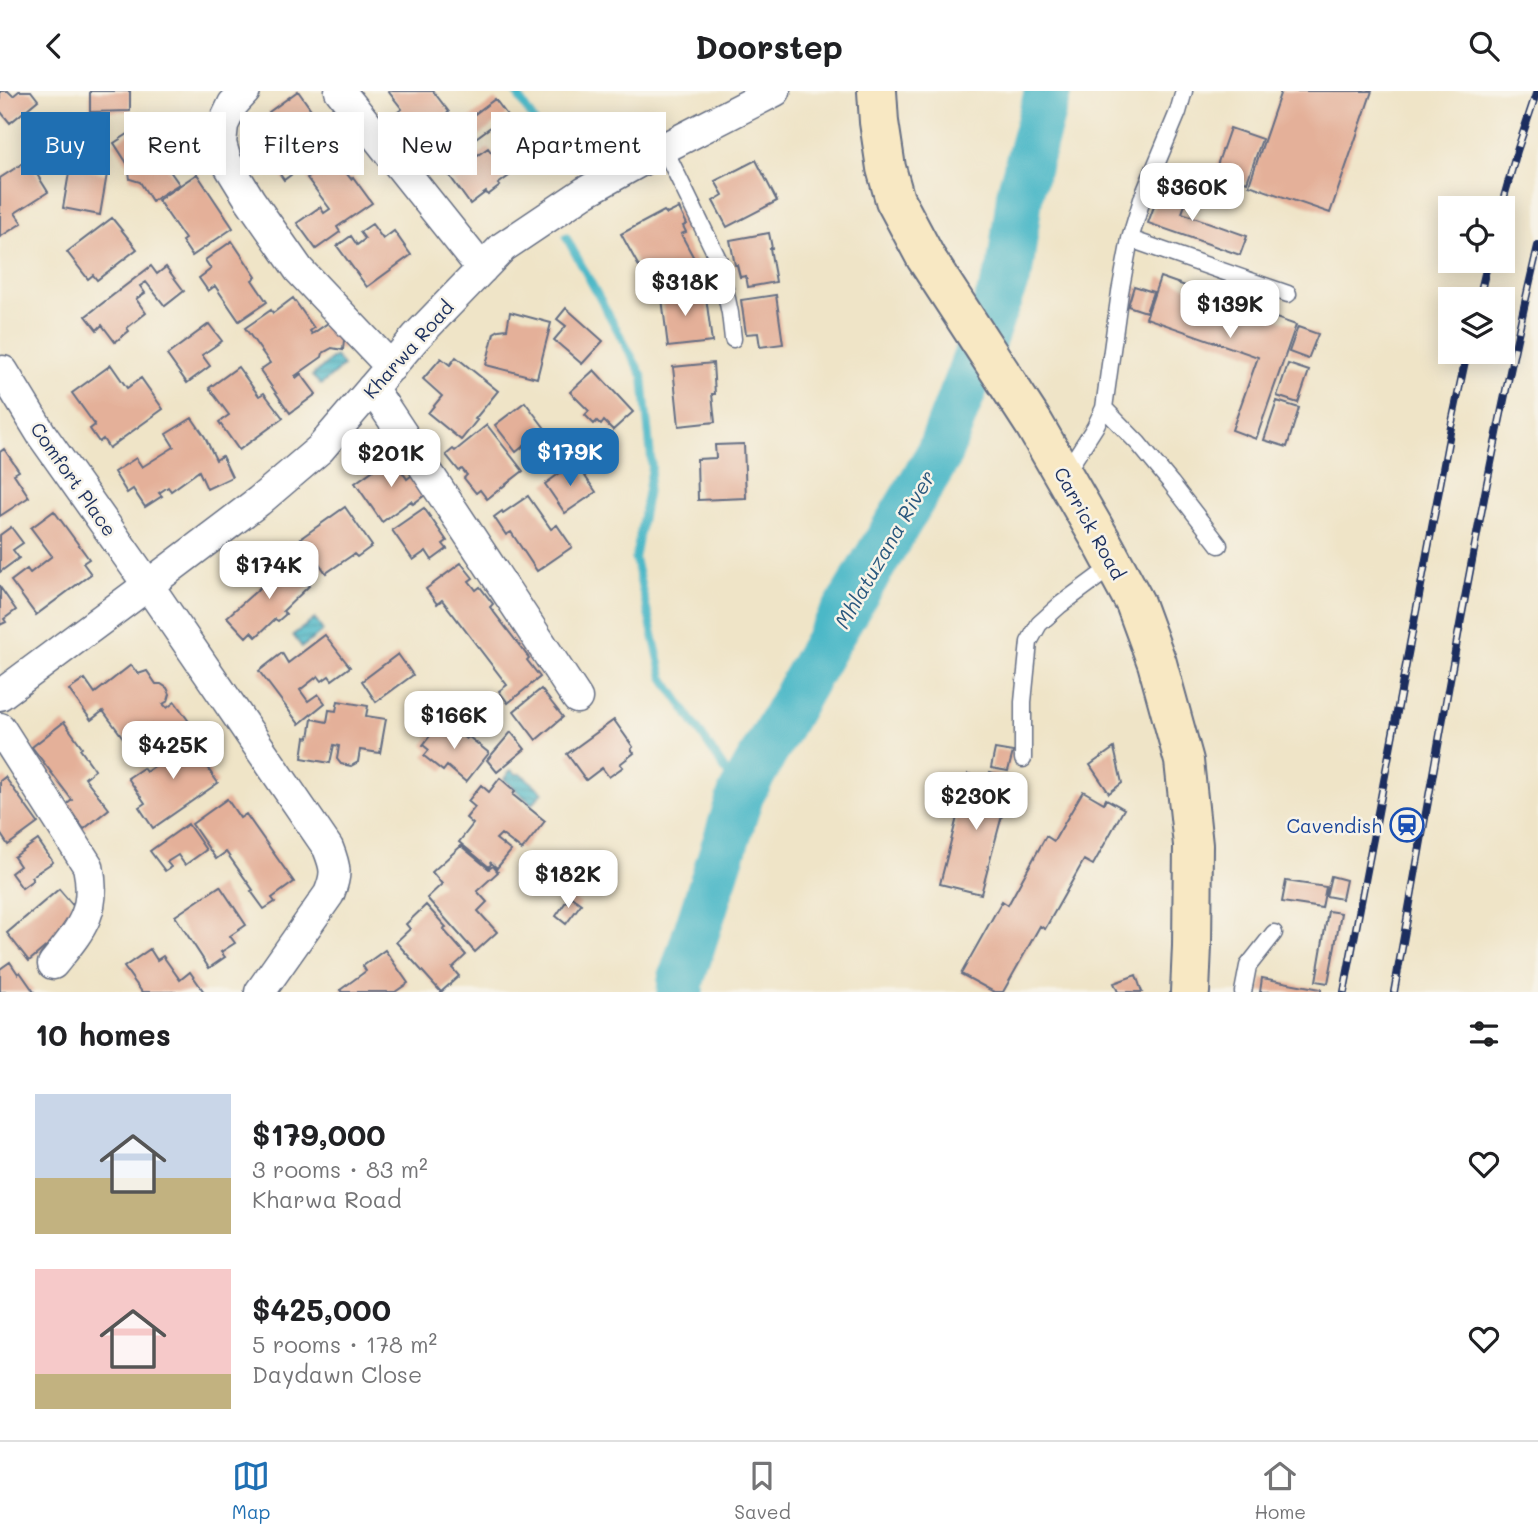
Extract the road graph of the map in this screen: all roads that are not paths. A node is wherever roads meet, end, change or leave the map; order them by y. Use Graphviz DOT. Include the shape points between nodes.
graph roads {
  1 [pos="245,91"];
  2 [pos="340,91"];
  3 [pos="775,91"];
  4 [pos="877,91"];
  5 [pos="1184,91"];
  6 [pos="666,147"];
  7 [pos="666,152"];
  8 [pos="616,175"];
  9 [pos="1130,239"];
  10 [pos="482,269"];
  11 [pos="1288,294"];
  12 [pos="733,339"];
  13 [pos="3,371"];
  14 [pos="382,377"];
  15 [pos="1104,408"];
  16 [pos="1064,476"];
  17 [pos="1219,545"];
  18 [pos="1114,565"];
  19 [pos="148,585"];
  20 [pos="0,695"];
  21 [pos="577,698"];
  22 [pos="0,728"];
  23 [pos="1023,759"];
  24 [pos="1274,933"];
  25 [pos="53,964"];
  26 [pos="260,992"];
  27 [pos="1190,992"];
  28 [pos="1244,992"];
  1 -- 14 [label="street" via="223,125 226,161 299,270"];
  2 -- 10 [label="street"];
  3 -- 6 [label="street, Kharwa Road"];
  4 -- 16 [label="street, Carrick Road" via="886,168 895,200 926,258"];
  5 -- 9 [label="lane"];
  7 -- 12 [label="lane" via="719,261"];
  8 -- 10 [label="street, Kharwa Road" via="503,247"];
  9 -- 11 [label="lane"];
  9 -- 15 [label="lane"];
  10 -- 14 [label="street, Kharwa Road"];
  13 -- 19 [label="street, Comfort Place" via="42,435"];
  14 -- 19 [label="street, Kharwa Road" via="320,449"];
  14 -- 21 [label="street"];
  15 -- 16 [label="lane"];
  15 -- 17 [label="lane"];
  16 -- 18 [label="street, Carrick Road"];
  18 -- 23 [label="lane" via="1039,624 1029,642"];
  18 -- 27 [label="street, Carrick Road" via="1135,603 1157,663 1184,761 1193,845"];
  19 -- 20 [label="street, Kharwa Road"];
  19 -- 26 [label="street, Comfort Place" via="321,837 335,867 329,894"];
  22 -- 25 [label="street" via="88,866 92,884 89,907"];
  24 -- 28 [label="lane" via="1248,965"];
}
